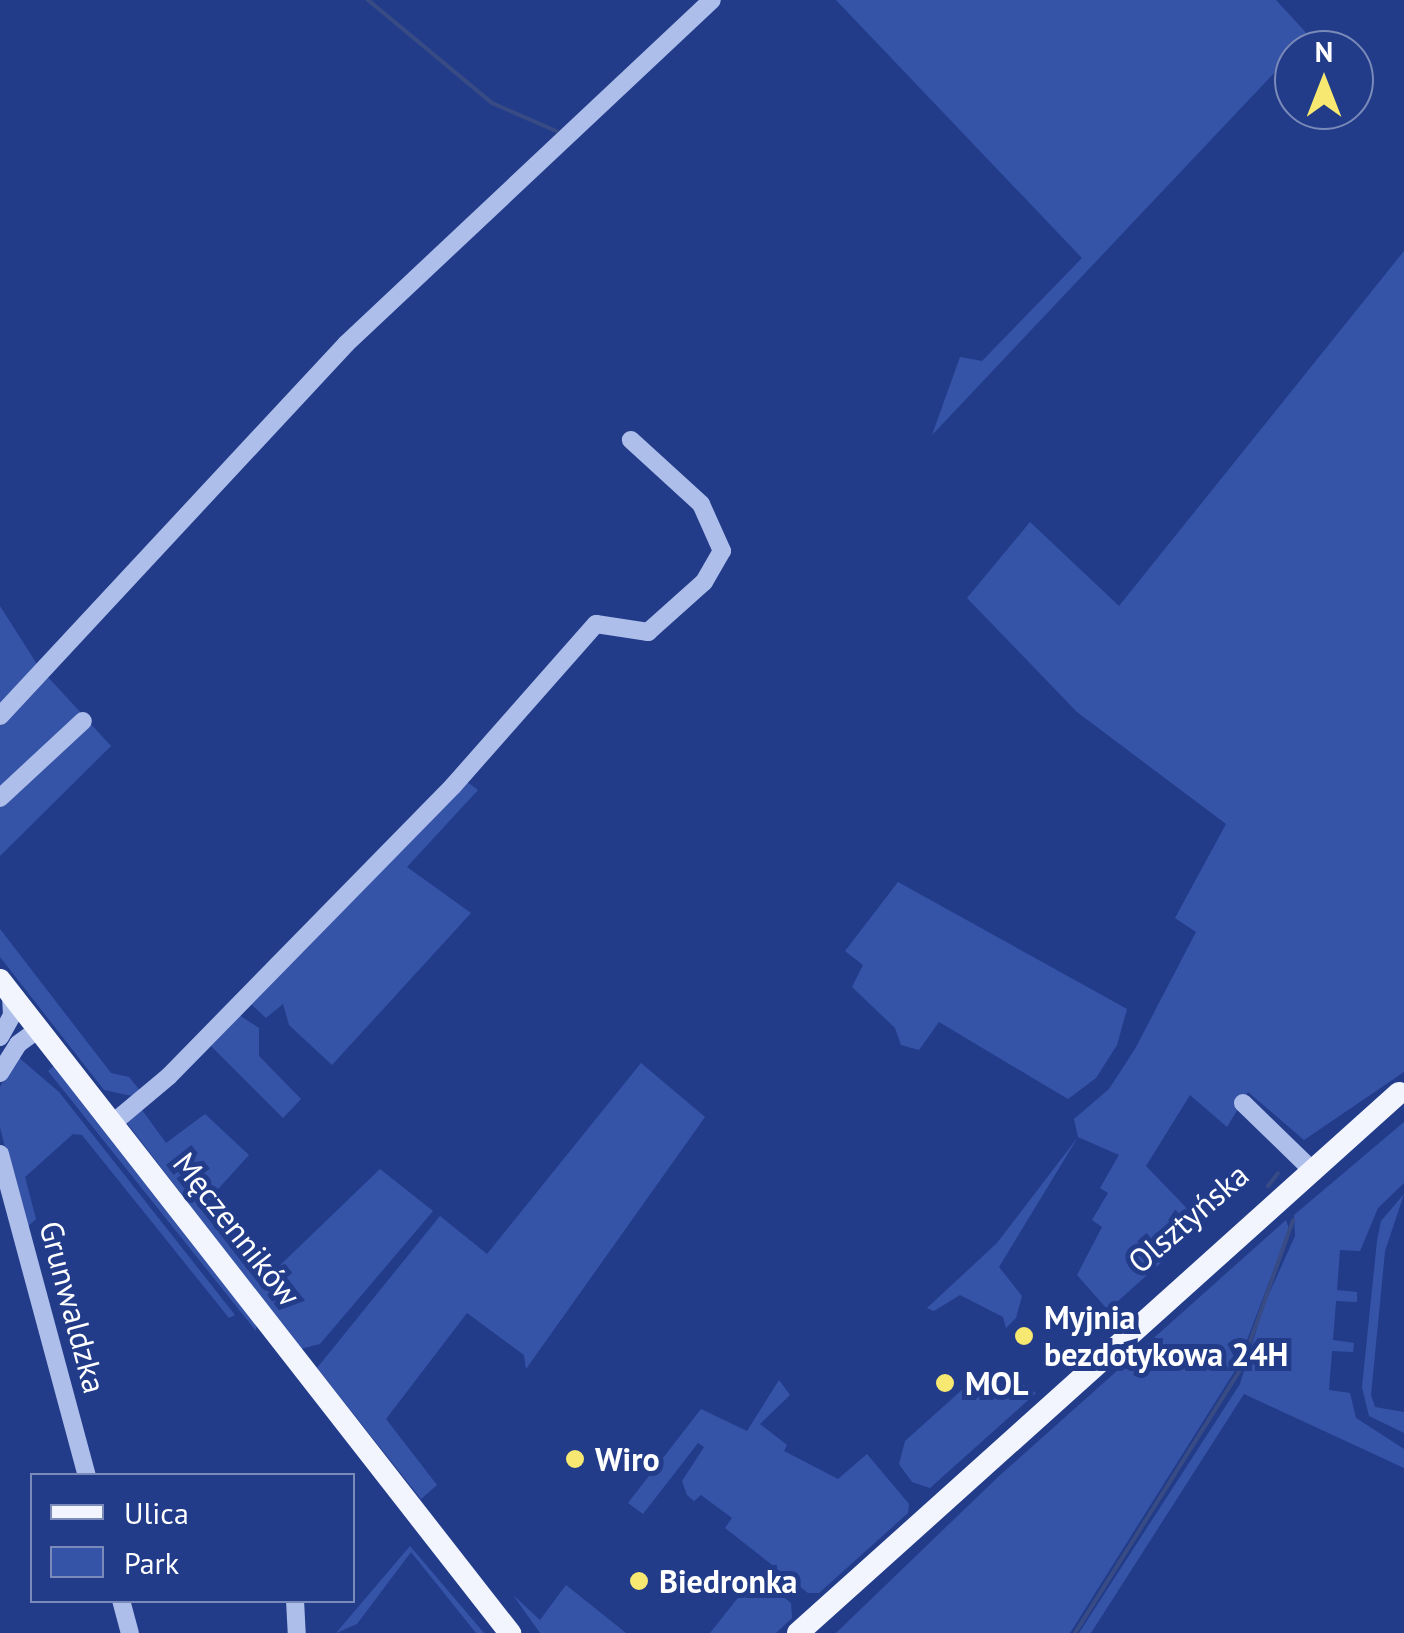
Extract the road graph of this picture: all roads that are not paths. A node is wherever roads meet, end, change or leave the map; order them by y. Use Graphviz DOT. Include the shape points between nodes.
graph roads {
  1 [pos="712,0"];
  2 [pos="631,440"];
  3 [pos="0,716"];
  4 [pos="84,721"];
  5 [pos="0,798"];
  6 [pos="5,987"];
  7 [pos="39,1029"];
  8 [pos="0,1037"];
  9 [pos="0,1073"];
  10 [pos="1402,1091"];
  11 [pos="1243,1104"];
  12 [pos="113,1123"];
  13 [pos="0,1154"];
  14 [pos="1309,1166"];
  15 [pos="86,1473"];
  16 [pos="424,1518"];
  17 [pos="295,1603"];
  18 [pos="126,1604"];
  19 [pos="130,1633"];
  20 [pos="298,1633"];
  21 [pos="510,1633"];
  22 [pos="526,1633"];
  23 [pos="798,1633"];
  1 -- 3 [label="street" via="346,344"];
  2 -- 12 [label="street" via="701,504 722,551 704,582 648,632 596,624 440,799 170,1076"];
  4 -- 5 [label="street"];
  6 -- 7 [label="main road, Męczenników"];
  6 -- 8 [label="street" via="12,1015"];
  7 -- 9 [label="street" via="18,1044"];
  7 -- 12 [label="main road, Męczenników"];
  10 -- 14 [label="main road, Olsztyńska"];
  11 -- 14 [label="street"];
  12 -- 16 [label="main road, Męczenników"];
  13 -- 15 [label="street, Grunwaldzka"];
  14 -- 23 [label="main road, Olsztyńska"];
  16 -- 21 [label="main road, Męczenników"];
  16 -- 22 [label="main road, Męczenników"];
  17 -- 20 [label="street"];
  18 -- 19 [label="street"];
}
